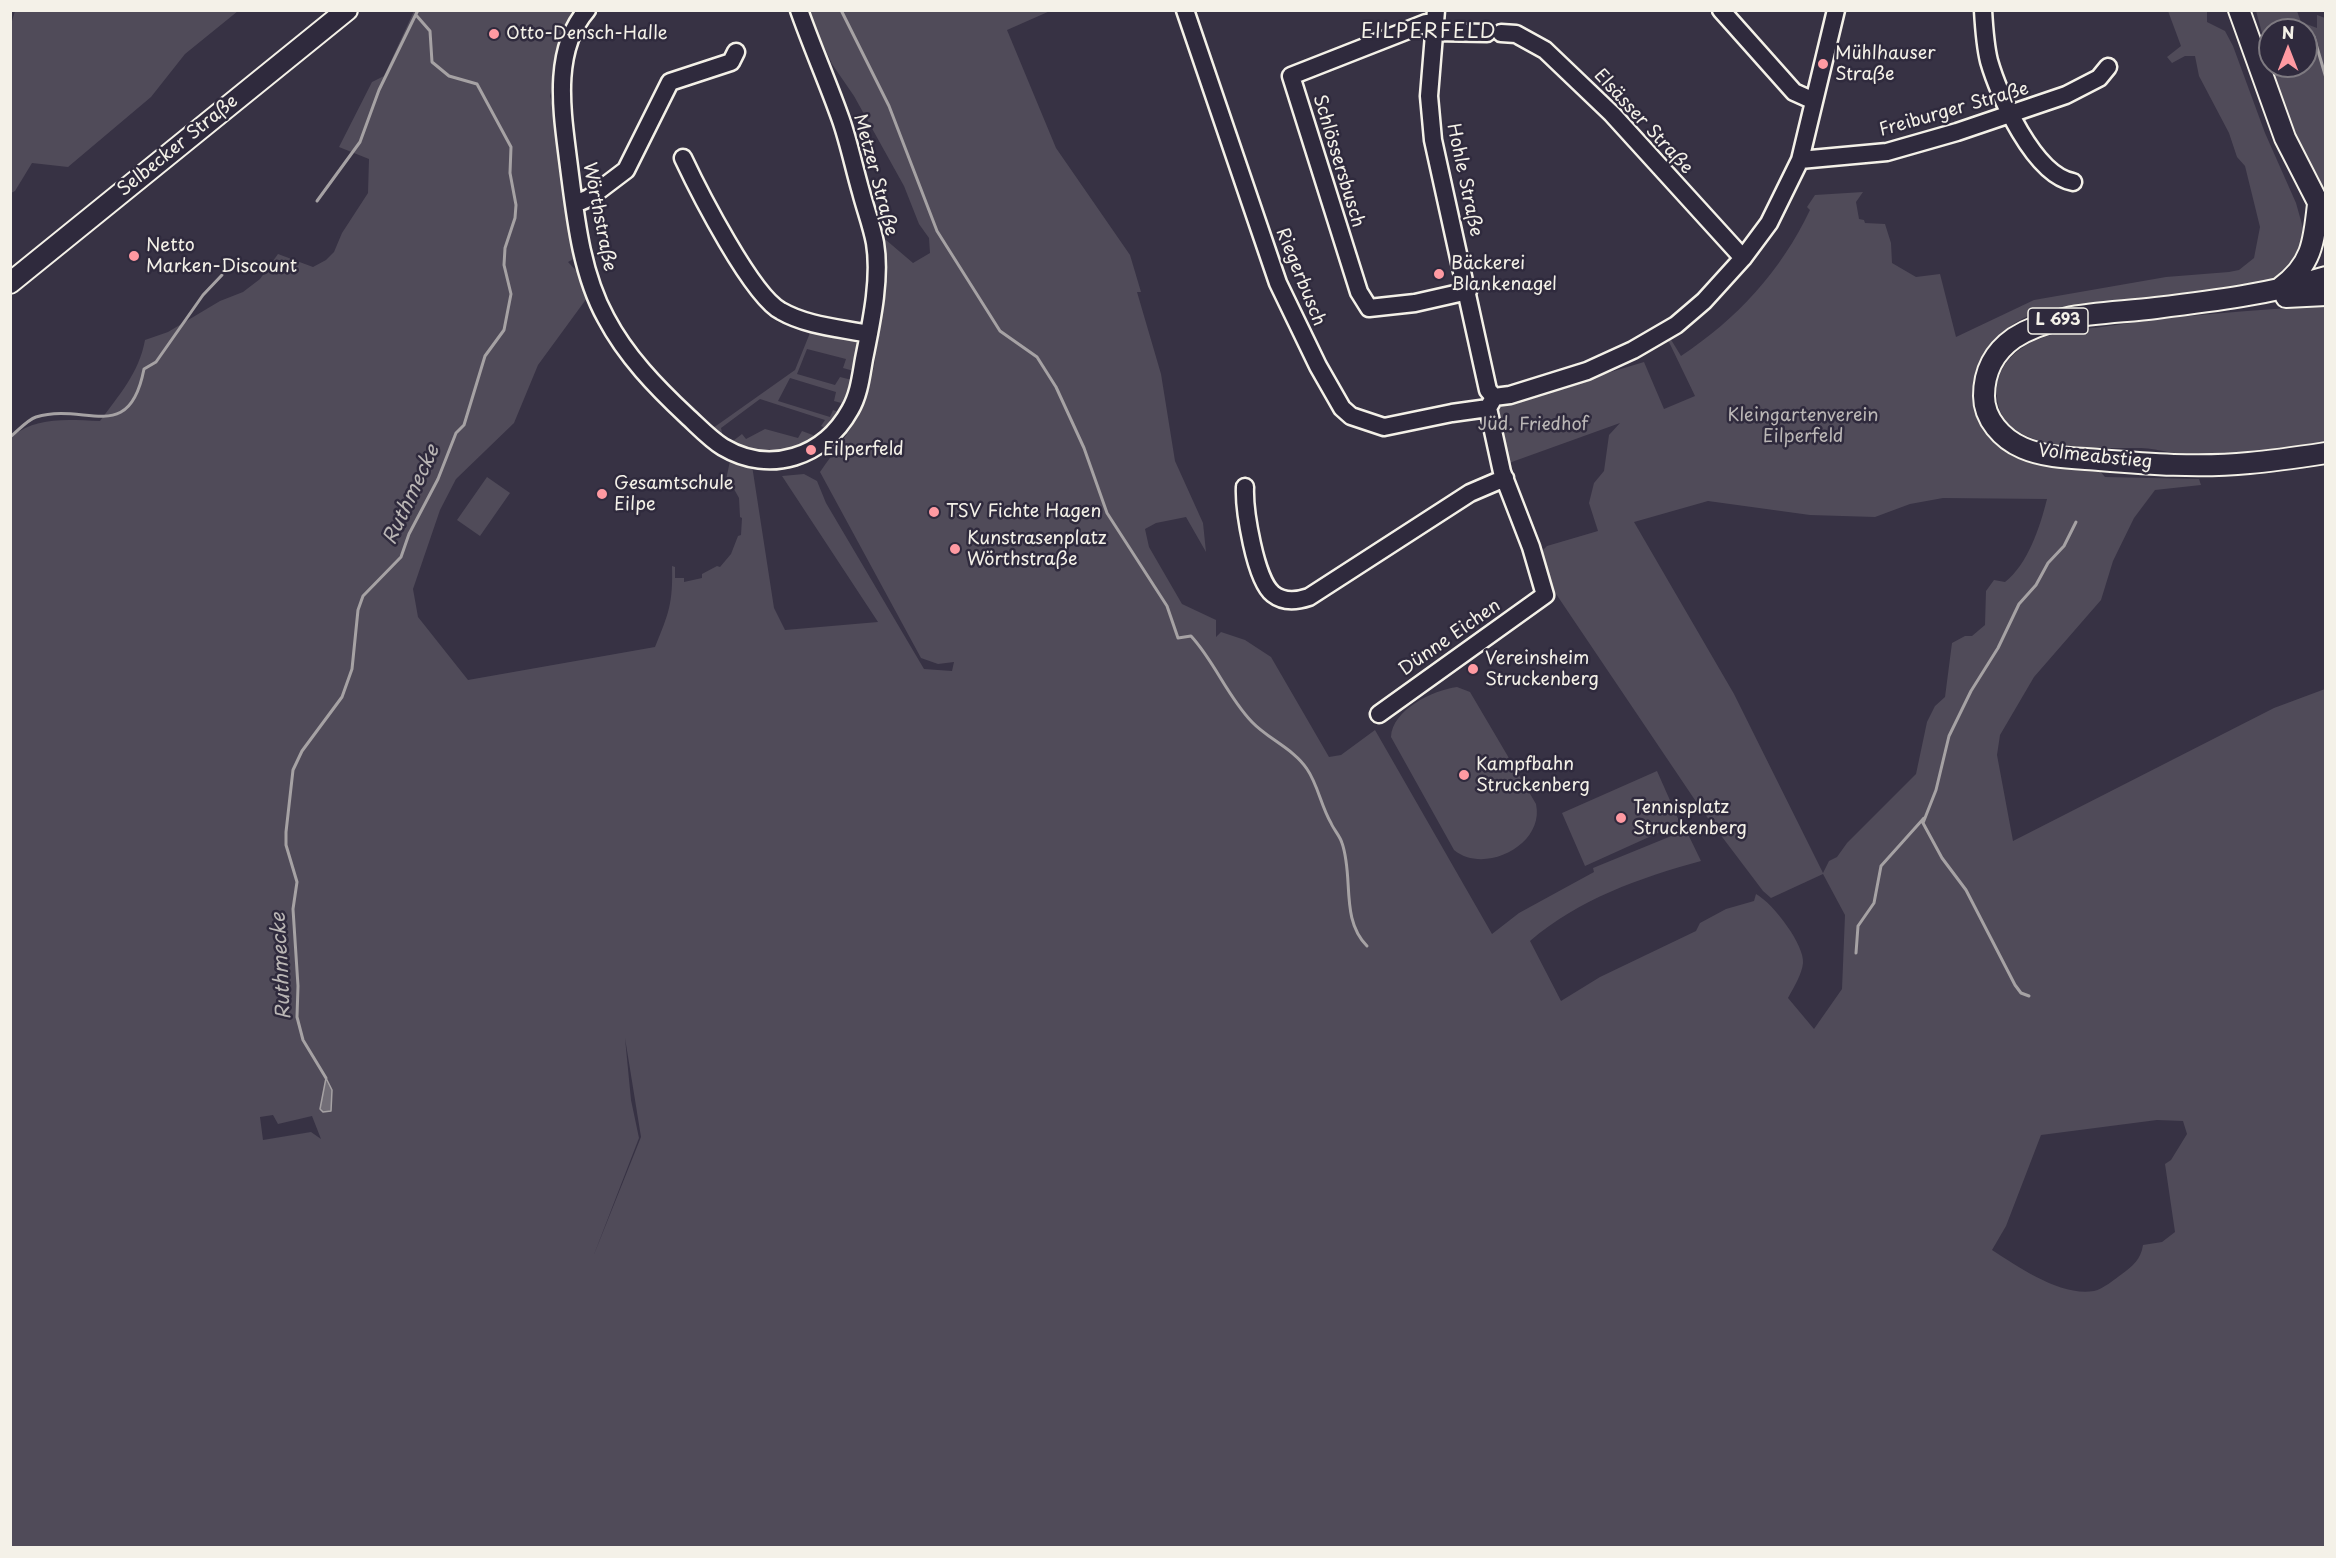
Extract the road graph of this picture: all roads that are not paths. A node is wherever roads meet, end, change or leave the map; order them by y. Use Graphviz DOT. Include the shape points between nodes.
graph roads {
  1 [pos="347,10"];
  2 [pos="587,10"];
  3 [pos="799,10"];
  4 [pos="1185,10"];
  5 [pos="1721,10"];
  6 [pos="1836,10"];
  7 [pos="1983,10"];
  8 [pos="2241,17"];
  9 [pos="1435,22"];
  10 [pos="736,52"];
  11 [pos="2108,67"];
  12 [pos="1814,101"];
  13 [pos="2010,114"];
  14 [pos="683,158"];
  15 [pos="1800,160"];
  16 [pos="2073,182"];
  17 [pos="574,204"];
  18 [pos="2322,211"];
  19 [pos="1743,258"];
  20 [pos="2325,278"];
  21 [pos="10,283"];
  22 [pos="2278,290"];
  23 [pos="1468,291"];
  24 [pos="2325,295"];
  25 [pos="2247,296"];
  26 [pos="869,334"];
  27 [pos="1491,403"];
  28 [pos="2325,453"];
  29 [pos="1505,478"];
  30 [pos="1245,487"];
  31 [pos="1545,595"];
  32 [pos="1379,714"];
  1 -- 21 [label="main road, Selbecker Straße"];
  2 -- 17 [label="street, Wörthstraße" via="579,19 567,49 561,96"];
  3 -- 26 [label="street, Metzer Straße" via="841,120 875,244 874,313"];
  4 -- 27 [label="street, Riegerbusch" via="1278,283 1342,408 1351,416 1384,427"];
  5 -- 12 [label="street" via="1794,92"];
  6 -- 12 [label="street, Riegerbusch"];
  7 -- 13 [label="street" via="1989,61"];
  8 -- 18 [label="main road" via="2285,138"];
  9 -- 19 [label="street, Elsässer Straße" via="1516,34 1545,50 1612,114"];
  9 -- 23 [label="street, Hohle Straße" via="1429,96 1432,131"];
  9 -- 23 [label="street, Schlössersbusch" via="1291,76 1359,292 1370,308"];
  10 -- 17 [label="street" via="731,62 670,82 626,170 589,198"];
  11 -- 13 [label="street, Freiburger Straße" via="2099,78 2078,89"];
  12 -- 15 [label="street, Riegerbusch"];
  13 -- 15 [label="street, Freiburger Straße" via="1887,152"];
  13 -- 16 [label="street" via="2049,171"];
  14 -- 26 [label="street" via="765,300 795,318"];
  15 -- 19 [label="street, Riegerbusch" via="1769,223"];
  17 -- 26 [label="street, Wörthstraße" via="586,269 606,318 647,378 715,440 742,456 782,461 801,455 830,436 855,398"];
  18 -- 22 [label="main road" via="2307,260"];
  19 -- 27 [label="street, Riegerbusch" via="1704,301 1676,325 1643,345 1587,371"];
  20 -- 22 [label="main road, Volmeabstieg / L 693"];
  22 -- 25 [label="main road, Volmeabstieg / L 693"];
  23 -- 27 [label="street, Hohle Straße"];
  24 -- 25 [label="main road, Volmeabstieg / L 693"];
  25 -- 28 [label="main road, Volmeabstieg / L 693" via="2084,317 2034,328 2006,345 1988,368 1984,399 1987,414 1994,427 2020,447 2059,457 2204,465"];
  27 -- 29 [label="street, Hohle Straße"];
  29 -- 30 [label="street" via="1470,493 1309,597 1286,600 1273,594 1261,578"];
  29 -- 31 [label="street, Hohle Straße"];
  31 -- 32 [label="street, Dünne Eichen"];
}
